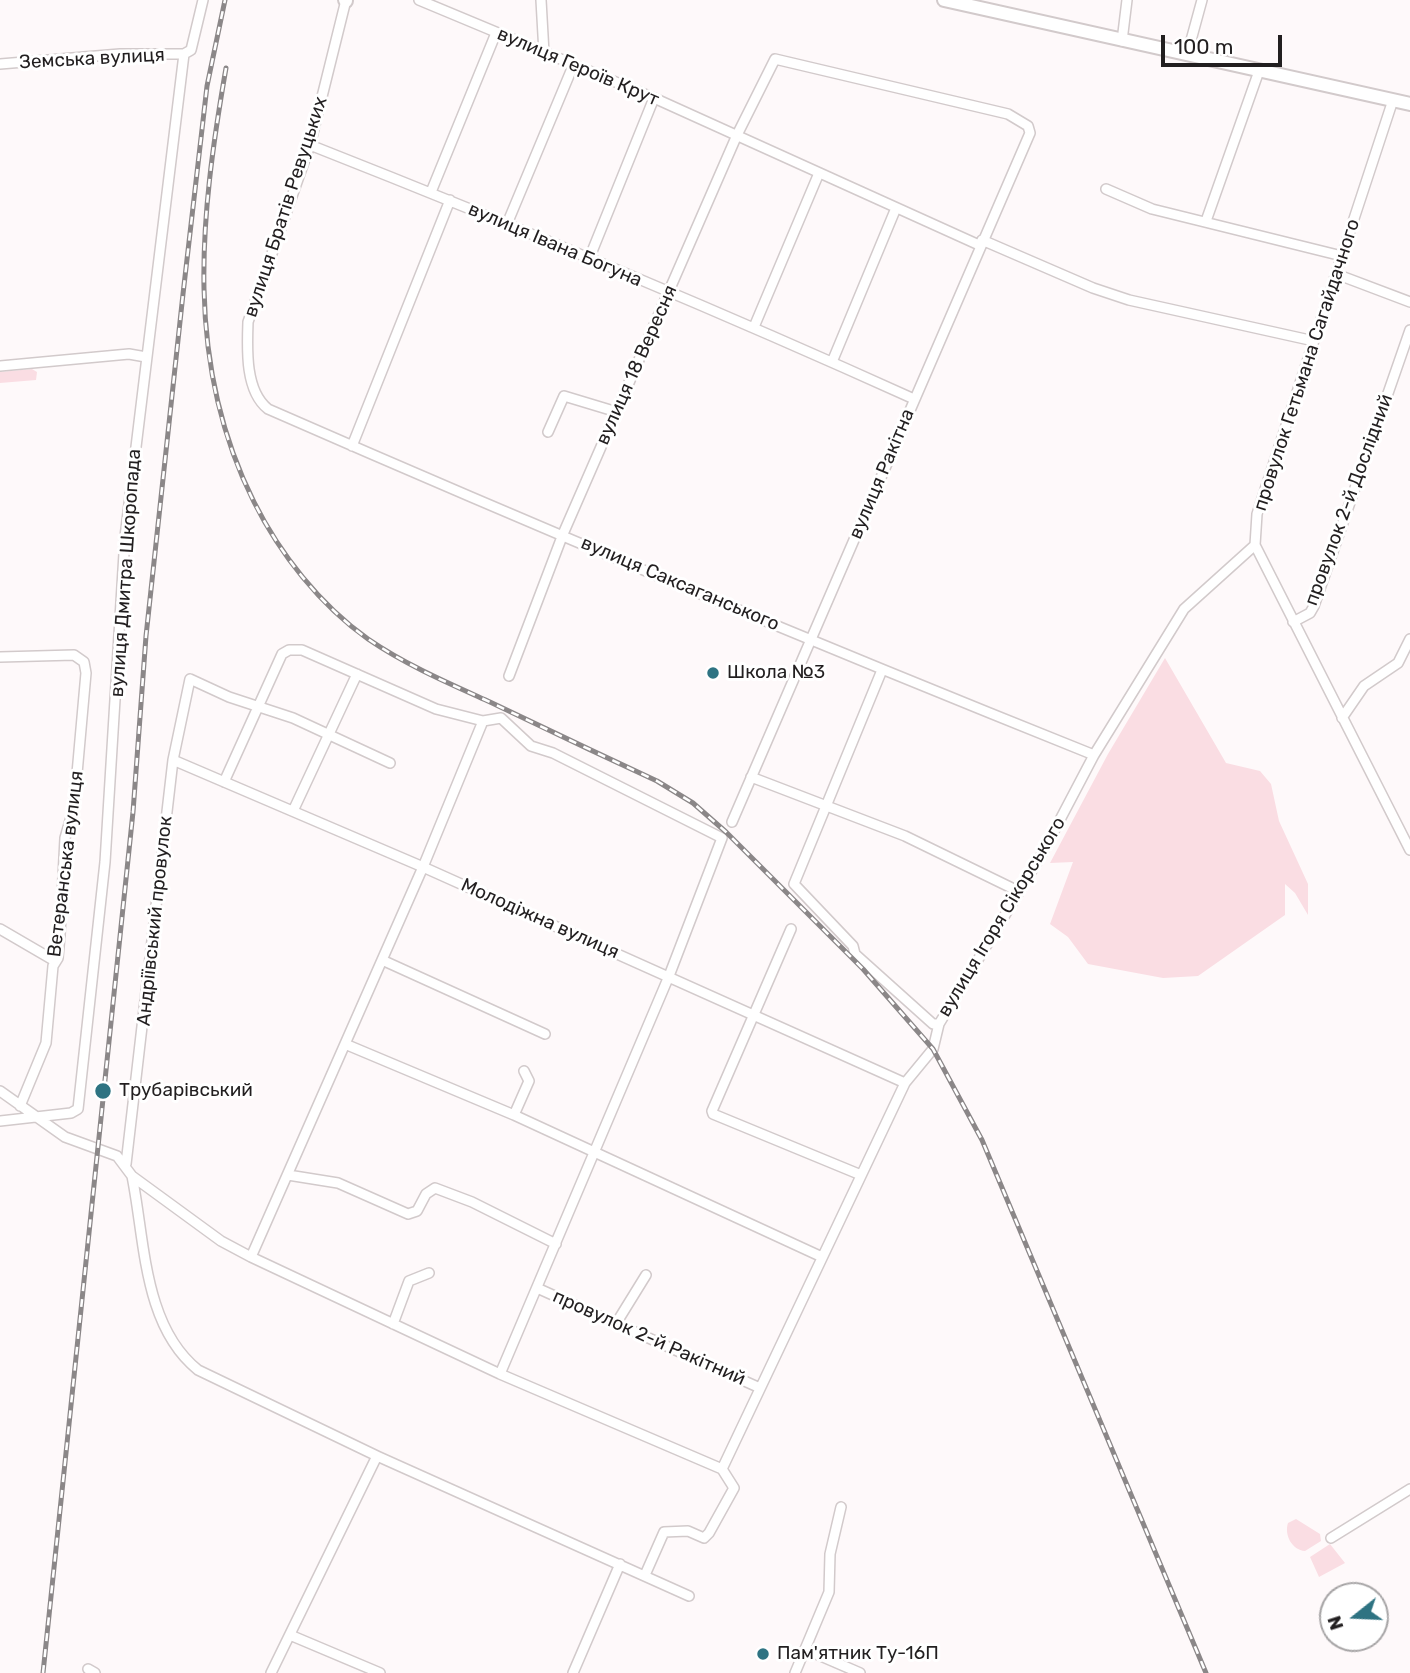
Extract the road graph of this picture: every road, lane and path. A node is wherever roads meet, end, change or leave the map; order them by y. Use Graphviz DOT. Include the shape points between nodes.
graph roads {
  1 [pos="203,0"];
  2 [pos="346,0"];
  3 [pos="419,0"];
  4 [pos="541,0"];
  5 [pos="944,0"];
  6 [pos="1126,0"];
  7 [pos="1202,0"];
  8 [pos="496,33"];
  9 [pos="1122,41"];
  10 [pos="544,53"];
  11 [pos="184,54"];
  12 [pos="1186,55"];
  13 [pos="0,64"];
  14 [pos="573,66"];
  15 [pos="1259,71"];
  16 [pos="654,98"];
  17 [pos="1393,100"];
  18 [pos="1410,104"];
  19 [pos="1028,126"];
  20 [pos="737,135"];
  21 [pos="310,145"];
  22 [pos="819,173"];
  23 [pos="1107,189"];
  24 [pos="431,192"];
  25 [pos="450,200"];
  26 [pos="897,208"];
  27 [pos="1206,221"];
  28 [pos="507,224"];
  29 [pos="981,243"];
  30 [pos="1342,256"];
  31 [pos="589,259"];
  32 [pos="1336,274"];
  33 [pos="668,293"];
  34 [pos="1410,302"];
  35 [pos="754,327"];
  36 [pos="1410,330"];
  37 [pos="1314,341"];
  38 [pos="146,357"];
  39 [pos="832,362"];
  40 [pos="0,366"];
  41 [pos="914,399"];
  42 [pos="268,409"];
  43 [pos="617,412"];
  44 [pos="548,432"];
  45 [pos="352,446"];
  46 [pos="563,534"];
  47 [pos="1255,545"];
  48 [pos="1293,622"];
  49 [pos="1410,639"];
  50 [pos="810,640"];
  51 [pos="0,657"];
  52 [pos="882,670"];
  53 [pos="357,674"];
  54 [pos="509,676"];
  55 [pos="260,705"];
  56 [pos="1342,718"];
  57 [pos="483,721"];
  58 [pos="327,736"];
  59 [pos="1094,755"];
  60 [pos="173,760"];
  61 [pos="390,763"];
  62 [pos="751,777"];
  63 [pos="224,782"];
  64 [pos="827,804"];
  65 [pos="293,811"];
  66 [pos="732,822"];
  67 [pos="1407,836"];
  68 [pos="1410,850"];
  69 [pos="423,867"];
  70 [pos="1018,891"];
  71 [pos="0,929"];
  72 [pos="791,929"];
  73 [pos="382,960"];
  74 [pos="55,961"];
  75 [pos="669,976"];
  76 [pos="753,1014"];
  77 [pos="939,1024"];
  78 [pos="545,1034"];
  79 [pos="345,1044"];
  80 [pos="524,1071"];
  81 [pos="905,1083"];
  82 [pos="0,1091"];
  83 [pos="20,1106"];
  84 [pos="514,1115"];
  85 [pos="37,1118"];
  86 [pos="0,1121"];
  87 [pos="595,1153"];
  88 [pos="126,1164"];
  89 [pos="288,1175"];
  90 [pos="861,1175"];
  91 [pos="132,1176"];
  92 [pos="556,1244"];
  93 [pos="822,1257"];
  94 [pos="251,1258"];
  95 [pos="429,1273"];
  96 [pos="646,1275"];
  97 [pos="537,1288"];
  98 [pos="617,1322"];
  99 [pos="393,1324"];
  100 [pos="500,1374"];
  101 [pos="760,1388"];
  102 [pos="377,1456"];
  103 [pos="722,1469"];
  104 [pos="1410,1489"];
  105 [pos="841,1507"];
  106 [pos="1331,1538"];
  107 [pos="620,1564"];
  108 [pos="645,1575"];
  109 [pos="689,1596"];
  110 [pos="290,1634"];
  111 [pos="807,1650"];
  112 [pos="271,1673"];
  113 [pos="380,1673"];
  114 [pos="573,1673"];
  115 [pos="795,1673"];
  116 [pos="860,1673"];
  1 -- 11 [label="street, вулиця Дмитра Шкоропада" via="191,50"];
  2 -- 21 [label="street, вулиця Братів Ревуцьких"];
  3 -- 8 [label="street, вулиця Героїв Крут"];
  4 -- 10 [label="street"];
  5 -- 9 [label="main road"];
  6 -- 9 [label="street"];
  7 -- 12 [label="street"];
  8 -- 10 [label="street, вулиця Героїв Крут"];
  8 -- 24 [label="street"];
  9 -- 12 [label="main road"];
  10 -- 14 [label="street, вулиця Героїв Крут"];
  11 -- 13 [label="street, Земська вулиця"];
  11 -- 38 [label="street, вулиця Дмитра Шкоропада"];
  12 -- 15 [label="main road"];
  14 -- 16 [label="street, вулиця Героїв Крут"];
  14 -- 28 [label="street"];
  15 -- 17 [label="main road"];
  15 -- 27 [label="street"];
  16 -- 20 [label="street, вулиця Героїв Крут"];
  16 -- 31 [label="street"];
  17 -- 18 [label="main road"];
  17 -- 30 [label="street, провулок Гетьмана Сагайдачного"];
  19 -- 20 [label="street, вулиця 18 Вересня" via="1009,114 775,59"];
  19 -- 29 [label="street, вулиця Ракітна" via="1030,133"];
  20 -- 22 [label="street, вулиця Героїв Крут"];
  20 -- 33 [label="street, вулиця 18 Вересня"];
  21 -- 24 [label="street, вулиця Івана Богуна"];
  21 -- 42 [label="street, вулиця Братів Ревуцьких" via="248,322 254,391"];
  22 -- 26 [label="street, вулиця Героїв Крут"];
  22 -- 35 [label="street"];
  23 -- 27 [label="street" via="1152,209"];
  24 -- 25 [label="street, вулиця Івана Богуна"];
  25 -- 28 [label="street, вулиця Івана Богуна"];
  25 -- 45 [label="street"];
  26 -- 29 [label="street, вулиця Героїв Крут"];
  26 -- 39 [label="street"];
  27 -- 30 [label="street"];
  28 -- 31 [label="street, вулиця Івана Богуна"];
  29 -- 37 [label="street, вулиця Героїв Крут" via="1129,300"];
  29 -- 41 [label="street, вулиця Ракітна"];
  30 -- 32 [label="street, провулок Гетьмана Сагайдачного"];
  31 -- 33 [label="street, вулиця Івана Богуна"];
  32 -- 34 [label="street"];
  32 -- 37 [label="street, провулок Гетьмана Сагайдачного"];
  33 -- 35 [label="street, вулиця Івана Богуна"];
  33 -- 43 [label="street, вулиця 18 Вересня"];
  35 -- 39 [label="street, вулиця Івана Богуна"];
  36 -- 48 [label="street, провулок 2-й Дослідний" via="1314,606"];
  37 -- 47 [label="street, провулок Гетьмана Сагайдачного" via="1257,514"];
  38 -- 40 [label="street" via="129,354"];
  38 -- 85 [label="street, вулиця Дмитра Шкоропада" via="125,537 105,862 78,1109"];
  39 -- 41 [label="street, вулиця Івана Богуна"];
  41 -- 50 [label="street, вулиця Ракітна"];
  42 -- 45 [label="street, вулиця Саксаганського"];
  43 -- 44 [label="street" via="564,396"];
  43 -- 46 [label="street, вулиця 18 Вересня"];
  45 -- 46 [label="street, вулиця Саксаганського"];
  46 -- 50 [label="street, вулиця Саксаганського"];
  46 -- 54 [label="street, вулиця 18 Вересня"];
  47 -- 48 [label="street"];
  47 -- 59 [label="street, вулиця Ігоря Сікорського" via="1184,609"];
  48 -- 56 [label="street"];
  49 -- 56 [label="street" via="1398,663 1364,686"];
  50 -- 52 [label="street, вулиця Саксаганського"];
  50 -- 62 [label="street, вулиця Ракітна"];
  51 -- 74 [label="street, Ветеранська вулиця" via="74,655 84,662 86,673"];
  52 -- 59 [label="street, вулиця Саксаганського"];
  52 -- 64 [label="street"];
  53 -- 55 [label="street" via="302,650 289,650 282,654"];
  53 -- 57 [label="street" via="436,709"];
  53 -- 58 [label="street"];
  55 -- 58 [label="street"];
  55 -- 60 [label="street, Андріївський провулок" via="190,679"];
  55 -- 63 [label="street"];
  56 -- 67 [label="street"];
  57 -- 69 [label="street"];
  57 -- 75 [label="street" via="501,718 531,746 722,838"];
  58 -- 61 [label="street"];
  58 -- 65 [label="street"];
  59 -- 70 [label="street, вулиця Ігоря Сікорського"];
  60 -- 63 [label="street, Молодіжна вулиця"];
  60 -- 88 [label="street, Андріївський провулок"];
  62 -- 64 [label="street"];
  62 -- 66 [label="street, вулиця Ракітна"];
  63 -- 65 [label="street, Молодіжна вулиця"];
  64 -- 70 [label="street"];
  64 -- 77 [label="street" via="794,884 853,946 855,954 933,1024"];
  65 -- 69 [label="street, Молодіжна вулиця"];
  67 -- 68 [label="street"];
  69 -- 73 [label="street"];
  69 -- 75 [label="street, Молодіжна вулиця"];
  70 -- 77 [label="street, вулиця Ігоря Сікорського"];
  71 -- 74 [label="street"];
  72 -- 76 [label="street"];
  73 -- 78 [label="street"];
  73 -- 79 [label="street"];
  74 -- 83 [label="street, Ветеранська вулиця" via="46,1043"];
  75 -- 76 [label="street, Молодіжна вулиця"];
  75 -- 87 [label="street"];
  76 -- 81 [label="street, Молодіжна вулиця"];
  76 -- 90 [label="street" via="713,1114"];
  77 -- 81 [label="street, вулиця Ігоря Сікорського" via="933,1049"];
  79 -- 84 [label="street"];
  79 -- 89 [label="street"];
  80 -- 84 [label="street" via="532,1079"];
  81 -- 90 [label="street, вулиця Ігоря Сікорського"];
  82 -- 83 [label="street"];
  83 -- 85 [label="street"];
  84 -- 87 [label="street"];
  85 -- 86 [label="street"];
  85 -- 88 [label="street" via="65,1137 117,1156"];
  87 -- 92 [label="street"];
  87 -- 93 [label="street"];
  88 -- 91 [label="street"];
  89 -- 92 [label="street" via="338,1184 408,1214 417,1211 435,1188"];
  89 -- 94 [label="street"];
  90 -- 93 [label="street, вулиця Ігоря Сікорського"];
  91 -- 94 [label="street"];
  91 -- 102 [label="street" via="147,1268 170,1341 182,1357 217,1381"];
  92 -- 97 [label="street"];
  93 -- 101 [label="street, вулиця Ігоря Сікорського"];
  94 -- 99 [label="street"];
  95 -- 99 [label="street" via="409,1281"];
  96 -- 98 [label="street"];
  97 -- 98 [label="street, провулок 2-й Ракітний"];
  97 -- 100 [label="street"];
  98 -- 101 [label="street, провулок 2-й Ракітний"];
  99 -- 100 [label="street"];
  100 -- 103 [label="street"];
  101 -- 103 [label="street, вулиця Ігоря Сікорського"];
  102 -- 107 [label="street"];
  102 -- 110 [label="street"];
  103 -- 108 [label="street" via="734,1488 709,1533 704,1538 688,1531 664,1532"];
  104 -- 106 [label="street"];
  105 -- 111 [label="street" via="830,1554 829,1592"];
  107 -- 108 [label="street"];
  107 -- 114 [label="street"];
  108 -- 109 [label="street"];
  110 -- 112 [label="street"];
  110 -- 113 [label="street"];
  111 -- 115 [label="street"];
  111 -- 116 [label="street"];
}
